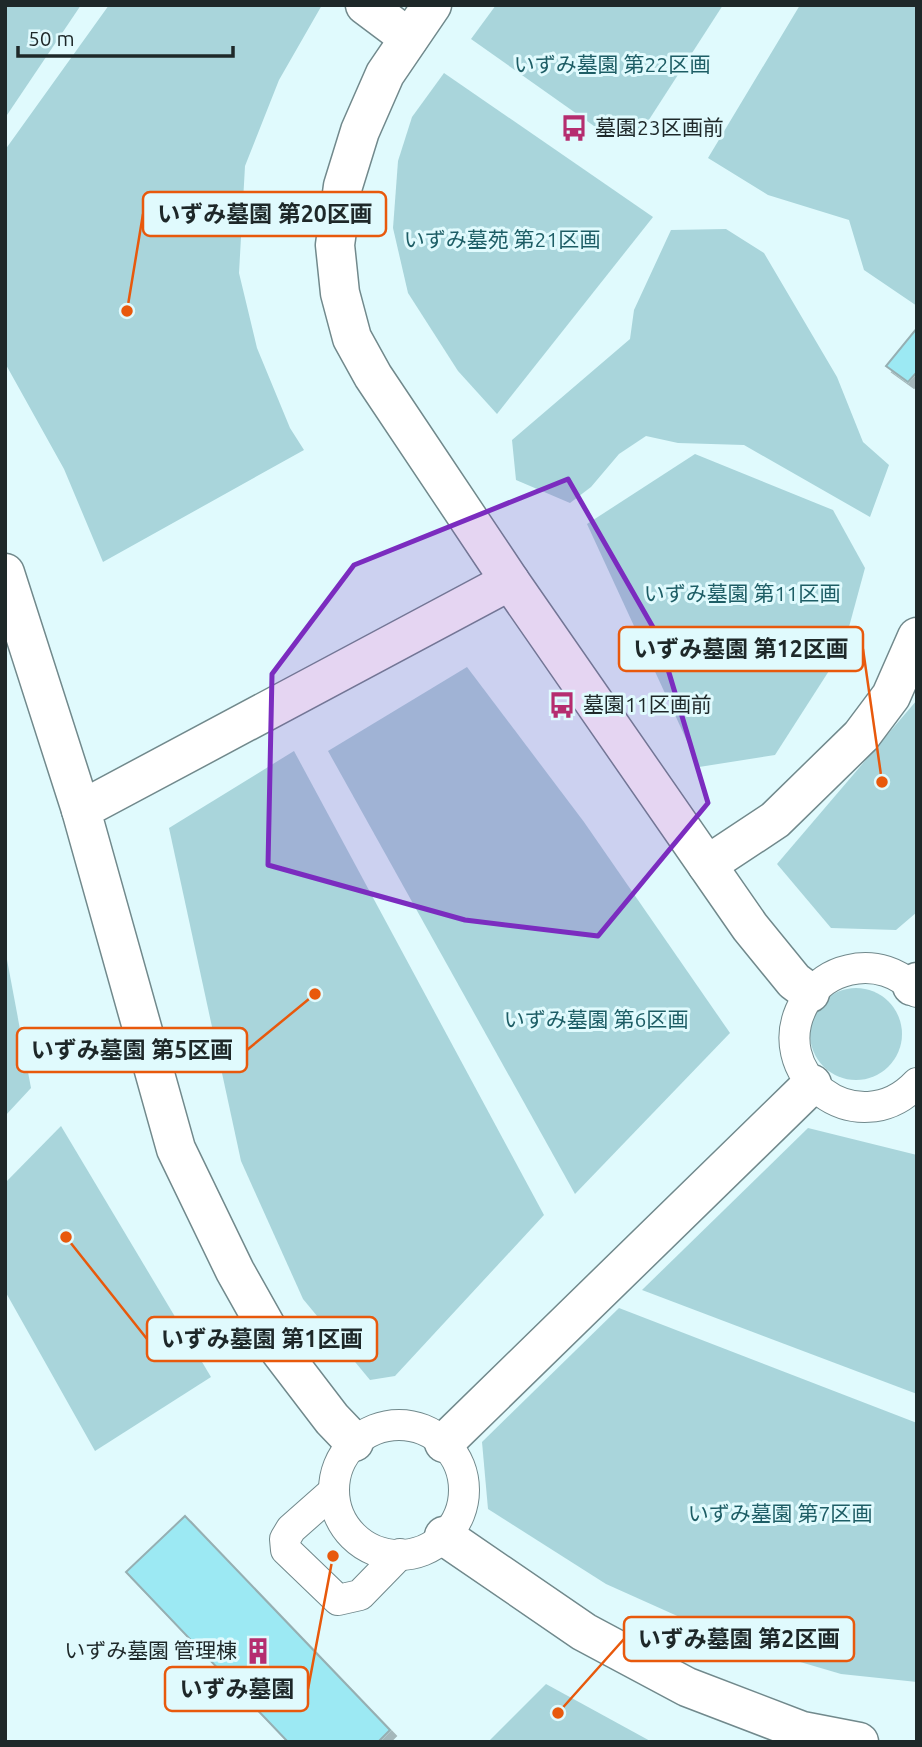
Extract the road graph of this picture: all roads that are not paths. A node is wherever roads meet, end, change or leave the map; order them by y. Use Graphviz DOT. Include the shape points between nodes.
graph roads {
  1 [pos="365,5"];
  2 [pos="432,5"];
  3 [pos="409,38"];
  4 [pos="5,573"];
  5 [pos="510,581"];
  6 [pos="917,637"];
  7 [pos="80,810"];
  8 [pos="707,864"];
  9 [pos="915,987"];
  10 [pos="810,993"];
  11 [pos="917,1083"];
  12 [pos="812,1084"];
  13 [pos="354,1442"];
  14 [pos="444,1443"];
  15 [pos="334,1491"];
  16 [pos="444,1536"];
  17 [pos="400,1554"];
  18 [pos="859,1742"];
  1 -- 3 [label="street"];
  2 -- 3 [label="street"];
  3 -- 5 [label="street" via="385,74 343,186 335,245 340,293 352,338 373,376"];
  4 -- 7 [label="street"];
  5 -- 7 [label="street"];
  5 -- 8 [label="street"];
  6 -- 8 [label="street" via="891,696 862,736 775,820"];
  7 -- 13 [label="street" via="176,1149 280,1351"];
  8 -- 10 [label="street" via="750,928 794,981"];
  9 -- 10 [label="street" via="892,973 857,968 840,972"];
  10 -- 12 [label="street" via="797,1019 795,1049"];
  11 -- 12 [label="street" via="890,1102 870,1107 829,1098"];
  12 -- 14 [label="street"];
  13 -- 14 [label="street" via="389,1425 409,1425"];
  13 -- 15 [label="street" via="341,1458"];
  14 -- 16 [label="street" via="457,1460 463,1479 457,1520"];
  15 -- 17 [label="street" via="340,1518 351,1535 368,1547"];
  15 -- 17 [label="street" via="291,1528 285,1539 286,1550 338,1600 360,1595"];
  16 -- 17 [label="street" via="427,1548"];
  16 -- 18 [label="street" via="584,1632 687,1687 802,1731"];
}
